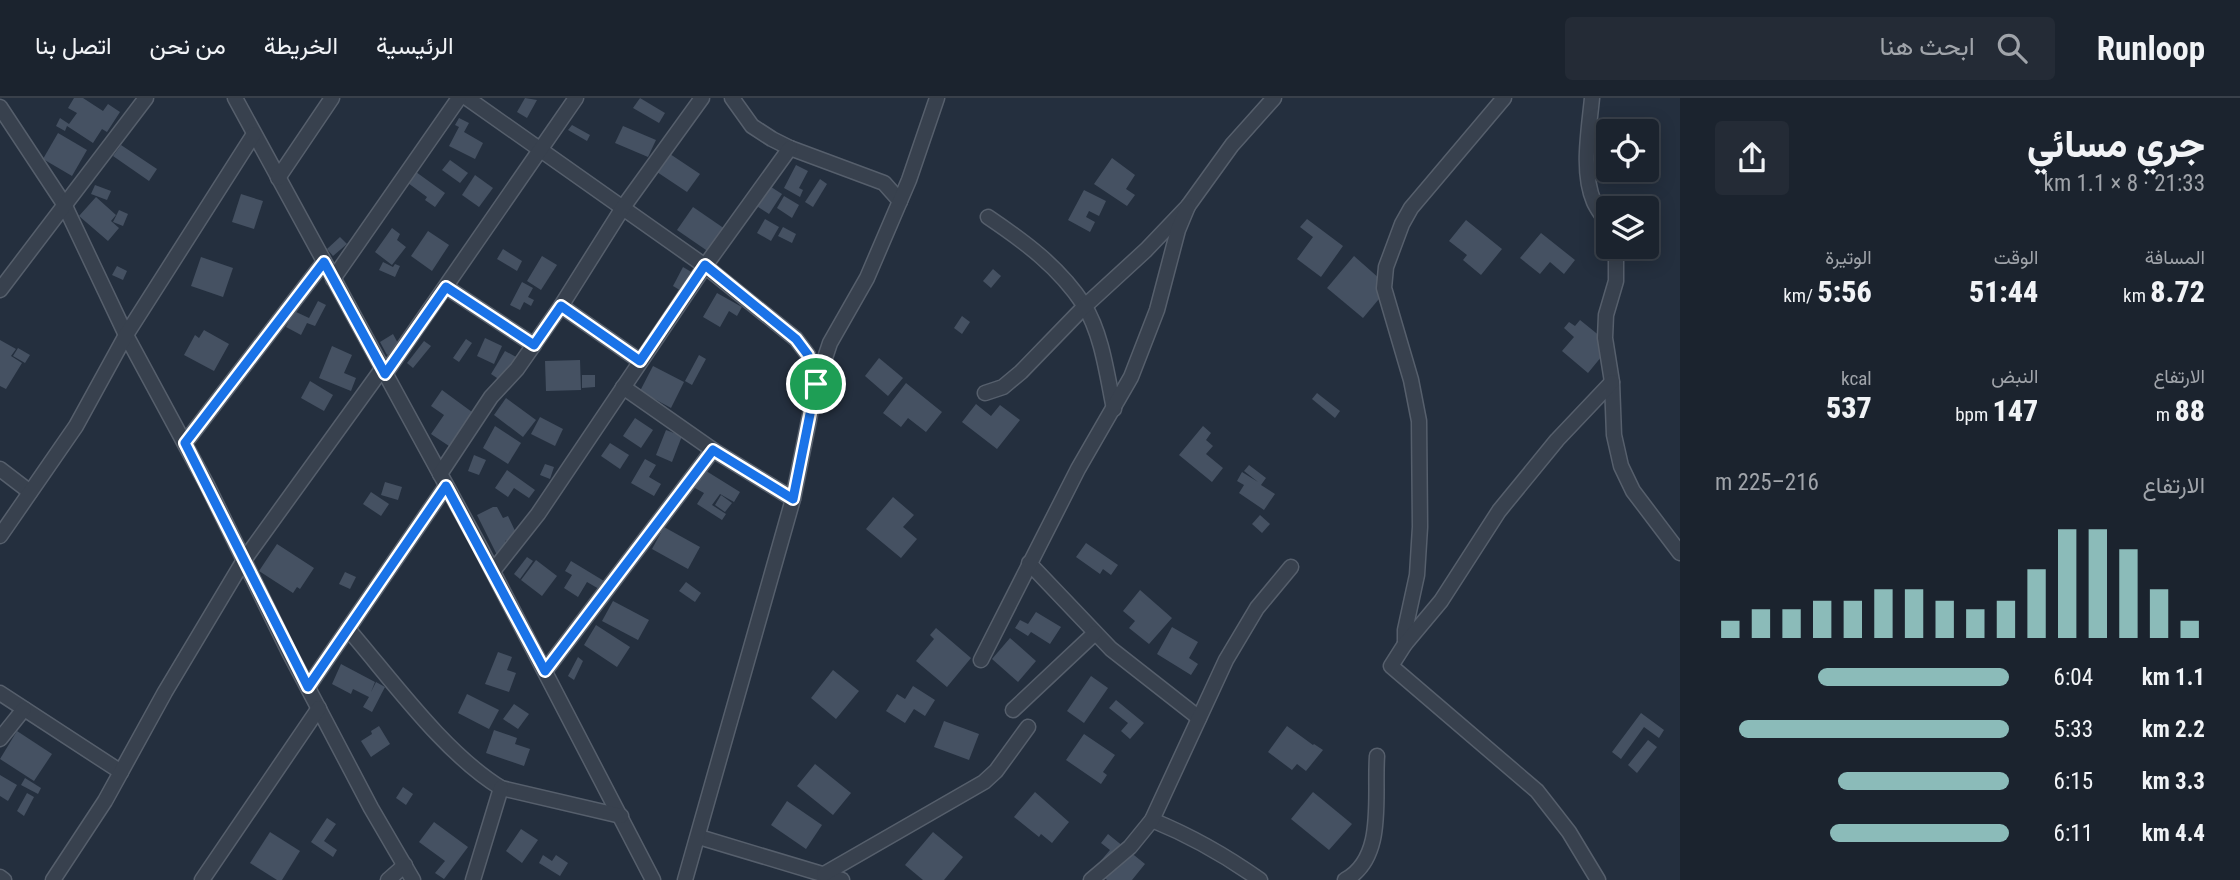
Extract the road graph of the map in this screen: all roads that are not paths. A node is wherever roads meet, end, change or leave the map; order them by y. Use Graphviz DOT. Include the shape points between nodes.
graph roads {
  1 [pos="146,98"];
  2 [pos="235,98"];
  3 [pos="332,98"];
  4 [pos="459,98"];
  5 [pos="467,98"];
  6 [pos="576,98"];
  7 [pos="702,98"];
  8 [pos="732,98"];
  9 [pos="937,98"];
  10 [pos="1274,98"];
  11 [pos="1504,98"];
  12 [pos="1592,98"];
  13 [pos="0,107"];
  14 [pos="254,134"];
  15 [pos="790,148"];
  16 [pos="541,151"];
  17 [pos="278,178"];
  18 [pos="900,201"];
  19 [pos="64,204"];
  20 [pos="1596,205"];
  21 [pos="624,206"];
  22 [pos="1188,206"];
  23 [pos="988,217"];
  24 [pos="1616,259"];
  25 [pos="324,262"];
  26 [pos="705,265"];
  27 [pos="333,279"];
  28 [pos="446,287"];
  29 [pos="0,290"];
  30 [pos="561,306"];
  31 [pos="1085,306"];
  32 [pos="126,335"];
  33 [pos="534,345"];
  34 [pos="640,361"];
  35 [pos="384,371"];
  36 [pos="1612,382"];
  37 [pos="816,384"];
  38 [pos="623,387"];
  39 [pos="985,393"];
  40 [pos="1114,409"];
  41 [pos="185,443"];
  42 [pos="713,450"];
  43 [pos="0,468"];
  44 [pos="443,480"];
  45 [pos="30,492"];
  46 [pos="793,499"];
  47 [pos="0,536"];
  48 [pos="1680,553"];
  49 [pos="244,561"];
  50 [pos="1029,563"];
  51 [pos="1292,567"];
  52 [pos="492,571"];
  53 [pos="348,629"];
  54 [pos="1095,633"];
  55 [pos="1405,644"];
  56 [pos="981,660"];
  57 [pos="545,671"];
  58 [pos="308,687"];
  59 [pos="0,693"];
  60 [pos="319,708"];
  61 [pos="24,709"];
  62 [pos="1013,710"];
  63 [pos="1199,719"];
  64 [pos="1028,727"];
  65 [pos="0,739"];
  66 [pos="1377,757"];
  67 [pos="121,772"];
  68 [pos="501,788"];
  69 [pos="621,816"];
  70 [pos="1152,820"];
  71 [pos="699,836"];
  72 [pos="405,865"];
  73 [pos="824,874"];
  74 [pos="53,880"];
  75 [pos="202,880"];
  76 [pos="388,880"];
  77 [pos="412,880"];
  78 [pos="473,880"];
  79 [pos="653,880"];
  80 [pos="685,880"];
  81 [pos="842,880"];
  82 [pos="1091,880"];
  83 [pos="1260,880"];
  84 [pos="1345,880"];
  85 [pos="1598,880"];
  1 -- 19 [label="street"];
  2 -- 14 [label="street"];
  3 -- 17 [label="street"];
  4 -- 27 [label="street"];
  5 -- 16 [label="street"];
  6 -- 16 [label="street"];
  7 -- 21 [label="street"];
  8 -- 15 [label="street" via="752,126"];
  9 -- 18 [label="street"];
  10 -- 22 [label="street" via="1232,145"];
  11 -- 55 [label="street" via="1411,208 1385,267 1384,288 1419,421 1419,551"];
  12 -- 20 [label="street" via="1589,186"];
  13 -- 19 [label="street"];
  14 -- 17 [label="street"];
  14 -- 32 [label="street"];
  15 -- 18 [label="street" via="884,183"];
  15 -- 26 [label="street"];
  16 -- 21 [label="street"];
  16 -- 28 [label="street"];
  17 -- 25 [label="street"];
  18 -- 37 [label="street" via="867,278 830,342"];
  19 -- 29 [label="street"];
  19 -- 32 [label="street"];
  21 -- 26 [label="street"];
  21 -- 30 [label="street"];
  22 -- 31 [label="street"];
  22 -- 40 [label="street" via="1157,310"];
  23 -- 31 [label="street" via="1054,267"];
  24 -- 36 [label="street" via="1605,338"];
  25 -- 27 [label="street"];
  25 -- 41 [label="street"];
  26 -- 34 [label="street"];
  26 -- 37 [label="street" via="796,339 808,355"];
  27 -- 35 [label="street"];
  28 -- 33 [label="street"];
  28 -- 35 [label="street"];
  30 -- 33 [label="street"];
  30 -- 34 [label="street"];
  31 -- 39 [label="street" via="1021,372 1003,387"];
  31 -- 40 [label="street" via="1105,363"];
  32 -- 41 [label="street"];
  32 -- 45 [label="street" via="76,426"];
  33 -- 44 [label="street" via="491,397"];
  34 -- 38 [label="street"];
  35 -- 44 [label="street"];
  35 -- 49 [label="street"];
  36 -- 48 [label="street" via="1614,435 1621,466 1633,491"];
  36 -- 55 [label="street" via="1499,511 1441,601"];
  37 -- 46 [label="street"];
  38 -- 42 [label="street"];
  38 -- 52 [label="street" via="538,514"];
  40 -- 50 [label="street"];
  41 -- 49 [label="street"];
  42 -- 46 [label="street"];
  42 -- 57 [label="street"];
  43 -- 45 [label="street"];
  44 -- 52 [label="street"];
  44 -- 53 [label="street"];
  45 -- 47 [label="street"];
  46 -- 71 [label="street"];
  49 -- 58 [label="street"];
  49 -- 67 [label="street"];
  50 -- 54 [label="street"];
  50 -- 56 [label="street"];
  51 -- 63 [label="street" via="1251,618"];
  52 -- 57 [label="street"];
  53 -- 58 [label="street"];
  53 -- 68 [label="street" via="433,728"];
  54 -- 62 [label="street"];
  54 -- 63 [label="street"];
  55 -- 85 [label="street" via="1391,666 1537,791"];
  57 -- 69 [label="street"];
  58 -- 60 [label="street"];
  59 -- 61 [label="street"];
  60 -- 72 [label="street"];
  60 -- 75 [label="street"];
  61 -- 65 [label="street"];
  61 -- 67 [label="street"];
  63 -- 70 [label="street"];
  64 -- 73 [label="street" via="984,782"];
  66 -- 84 [label="street" via="1372,848 1365,864"];
  67 -- 74 [label="street"];
  68 -- 69 [label="street"];
  68 -- 78 [label="street"];
  69 -- 79 [label="street"];
  70 -- 82 [label="street" via="1130,847"];
  70 -- 83 [label="street" via="1224,854"];
  71 -- 73 [label="street"];
  71 -- 80 [label="street"];
  72 -- 76 [label="street"];
  72 -- 77 [label="street"];
  73 -- 81 [label="street"];
}
